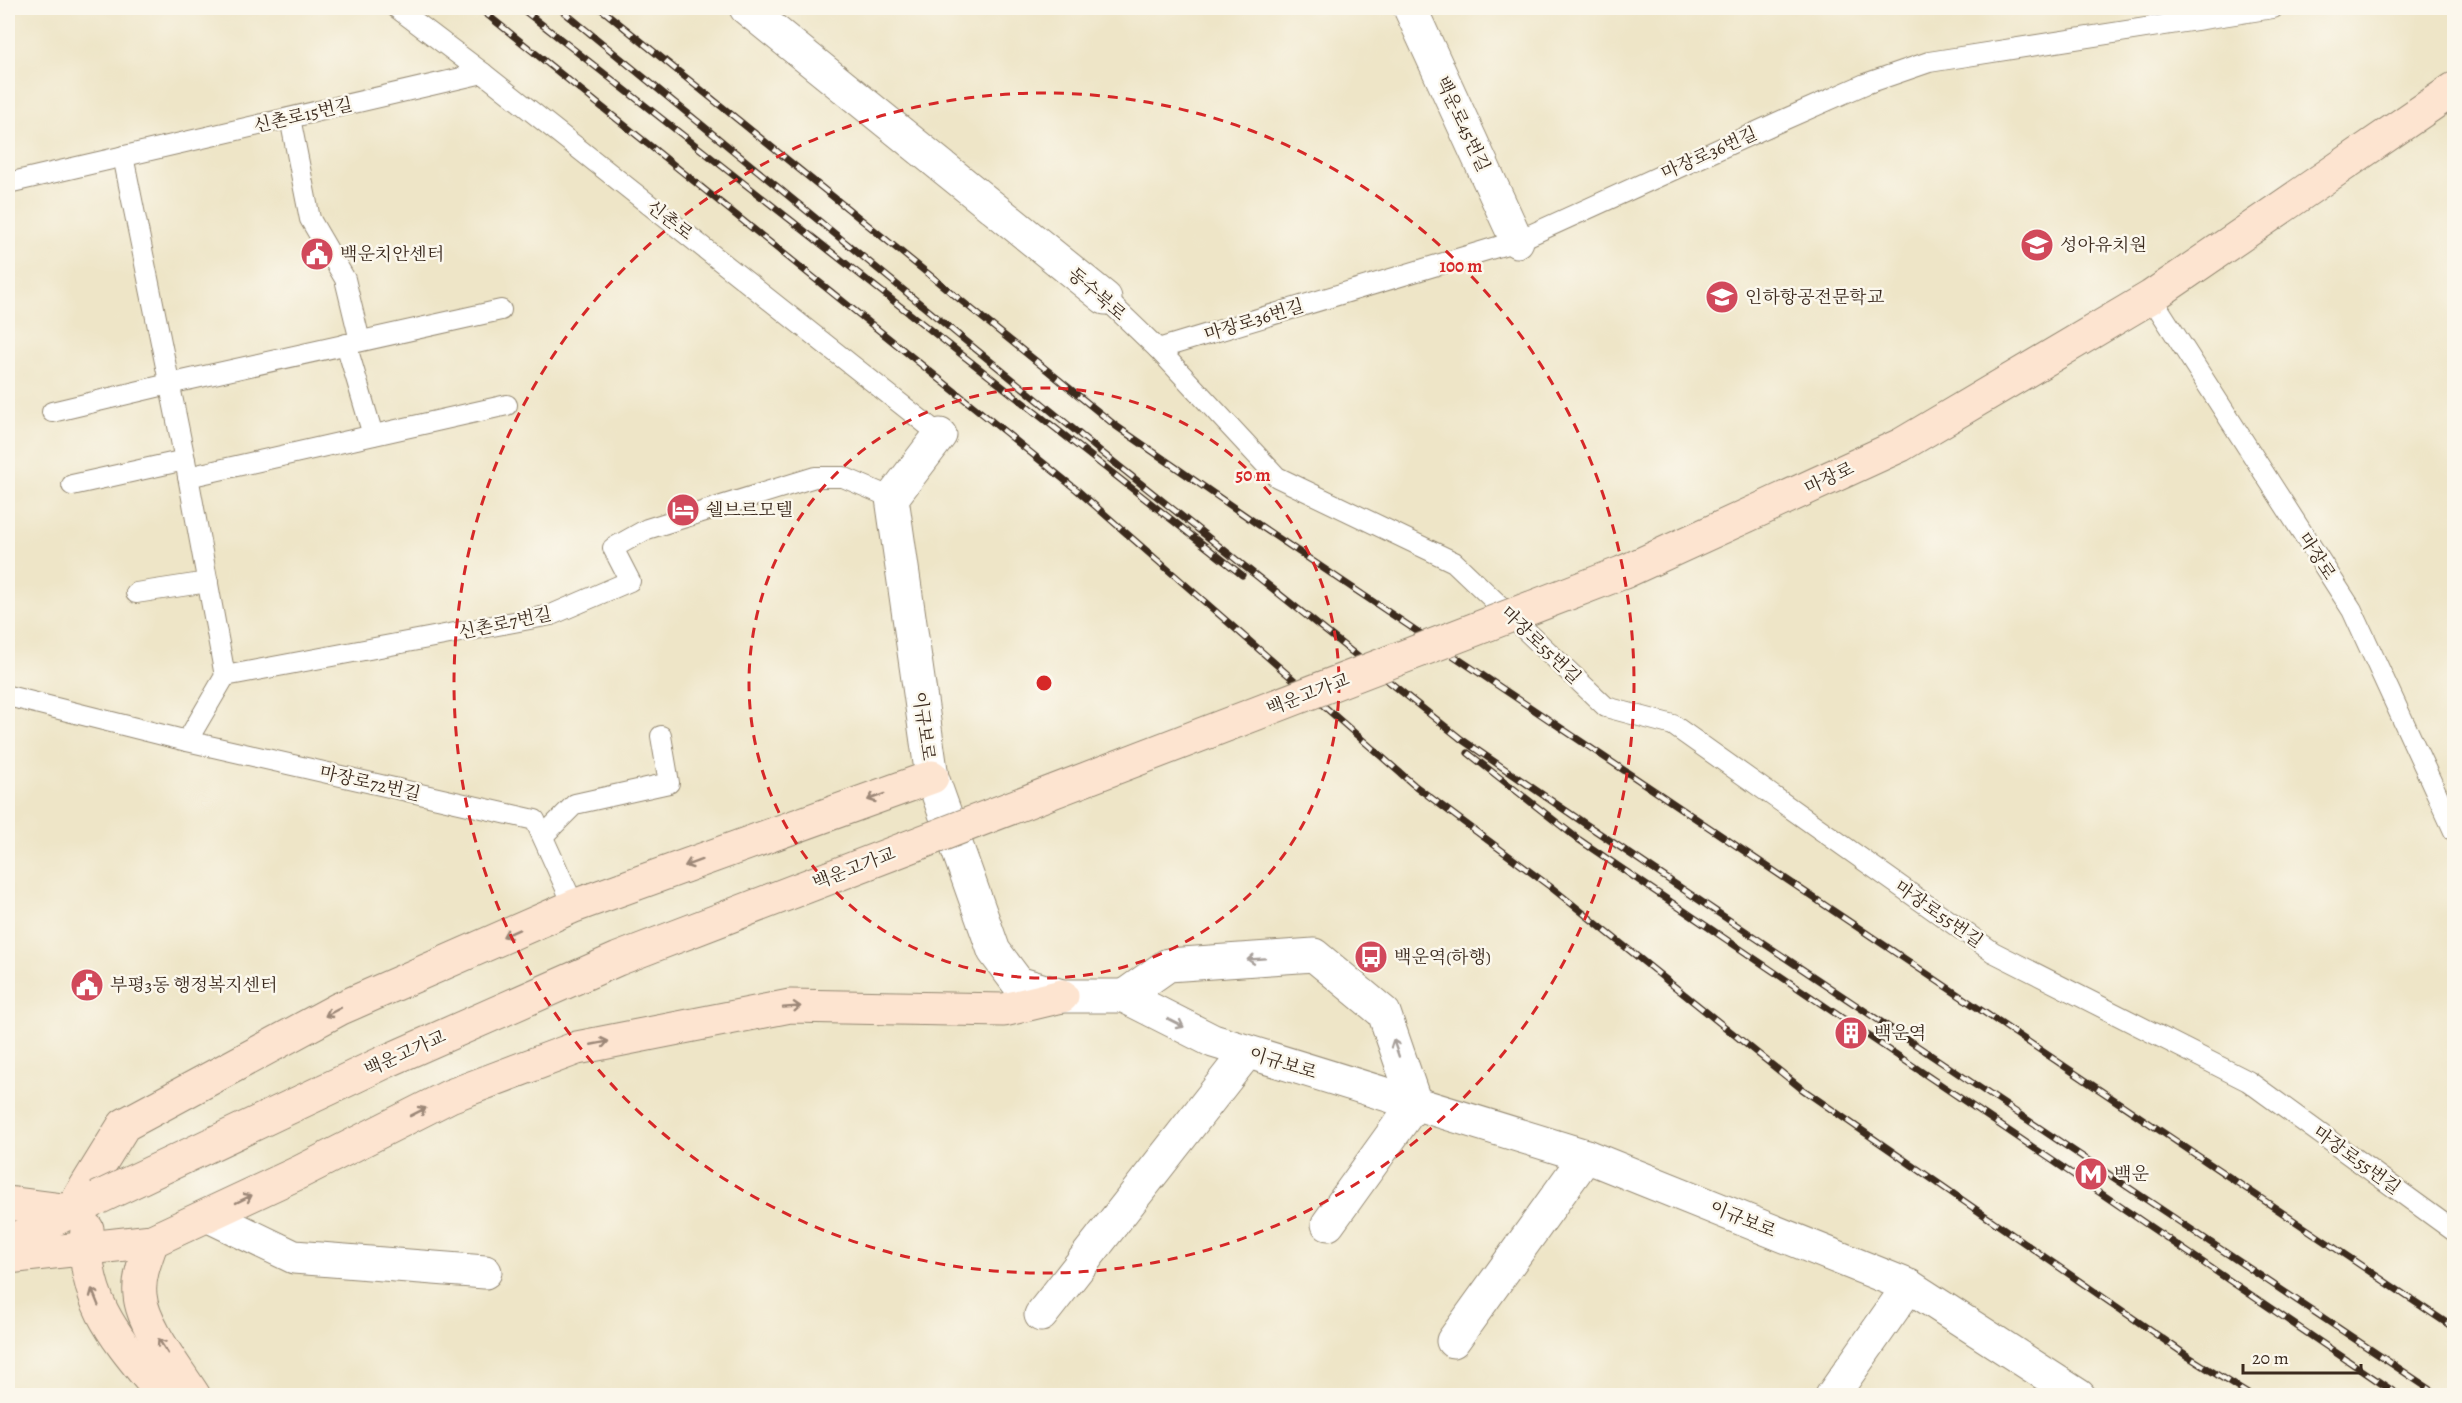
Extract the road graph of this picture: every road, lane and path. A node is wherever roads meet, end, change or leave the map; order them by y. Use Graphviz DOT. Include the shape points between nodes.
graph roads {
  1 [pos="397,8"];
  2 [pos="746,8"];
  3 [pos="1410,8"];
  4 [pos="2273,8"];
  5 [pos="483,73"];
  6 [pos="2454,89"];
  7 [pos="290,118"];
  8 [pos="123,156"];
  9 [pos="8,183"];
  10 [pos="1517,241"];
  11 [pos="2151,297"];
  12 [pos="1105,298"];
  13 [pos="501,310"];
  14 [pos="353,343"];
  15 [pos="1158,350"];
  16 [pos="169,384"];
  17 [pos="507,405"];
  18 [pos="52,412"];
  19 [pos="373,435"];
  20 [pos="940,435"];
  21 [pos="186,468"];
  22 [pos="72,485"];
  23 [pos="892,498"];
  24 [pos="1454,562"];
  25 [pos="1624,572"];
  26 [pos="208,582"];
  27 [pos="136,593"];
  28 [pos="225,676"];
  29 [pos="8,696"];
  30 [pos="661,736"];
  31 [pos="187,741"];
  32 [pos="932,777"];
  33 [pos="2454,831"];
  34 [pos="543,836"];
  35 [pos="574,906"];
  36 [pos="1062,996"];
  37 [pos="1124,996"];
  38 [pos="1247,1052"];
  39 [pos="1416,1103"];
  40 [pos="1586,1156"];
  41 [pos="8,1203"];
  42 [pos="84,1204"];
  43 [pos="208,1216"];
  44 [pos="1328,1224"];
  45 [pos="2454,1231"];
  46 [pos="153,1241"];
  47 [pos="8,1243"];
  48 [pos="85,1250"];
  49 [pos="8,1257"];
  50 [pos="485,1272"];
  51 [pos="1909,1287"];
  52 [pos="1041,1315"];
  53 [pos="1453,1341"];
  54 [pos="164,1395"];
  55 [pos="194,1395"];
  56 [pos="1832,1395"];
  57 [pos="2079,1395"];
  1 -- 5 [label="lane, 신촌로"];
  2 -- 12 [label="street, 동수북로"];
  3 -- 10 [label="street, 백운로45번길"];
  4 -- 10 [label="lane, 마장로36번길" via="1929,62 1865,84"];
  5 -- 7 [label="lane, 신촌로15번길"];
  5 -- 20 [label="lane, 신촌로"];
  6 -- 11 [label="main road, 마장로"];
  7 -- 8 [label="lane, 신촌로15번길"];
  7 -- 14 [label="lane" via="310,219 345,279"];
  8 -- 9 [label="lane, 신촌로15번길"];
  8 -- 16 [label="lane"];
  10 -- 15 [label="lane, 마장로36번길"];
  11 -- 25 [label="main road, 마장로" via="1900,446"];
  11 -- 33 [label="lane, 마장로" via="2352,610"];
  12 -- 15 [label="lane, 동수북로"];
  13 -- 14 [label="lane"];
  14 -- 16 [label="lane"];
  14 -- 19 [label="lane"];
  15 -- 24 [label="lane, 동수북로" via="1277,477"];
  16 -- 18 [label="lane"];
  16 -- 21 [label="lane"];
  17 -- 19 [label="lane"];
  19 -- 21 [label="lane"];
  20 -- 23 [label="street"];
  21 -- 22 [label="lane"];
  21 -- 26 [label="lane"];
  23 -- 28 [label="lane, 신촌로7번길" via="843,477 815,477 647,529 613,548 630,581 551,615"];
  23 -- 32 [label="street, 이규보로"];
  24 -- 45 [label="lane, 마장로55번길" via="1606,707 1673,725 1993,952 2248,1080"];
  25 -- 42 [label="main road, 백운고가교, bridge" via="618,959 387,1061"];
  26 -- 27 [label="lane"];
  26 -- 28 [label="lane"];
  28 -- 31 [label="lane"];
  29 -- 31 [label="lane, 마장로72번길"];
  30 -- 34 [label="lane" via="669,783 575,804"];
  31 -- 34 [label="lane, 마장로72번길" via="535,820"];
  32 -- 35 [label="main road, one-way"];
  32 -- 36 [label="street, 이규보로" via="994,951 1018,983"];
  34 -- 35 [label="lane, 마장로72번길"];
  35 -- 42 [label="main road, one-way" via="339,1009 124,1125"];
  36 -- 37 [label="street, 이규보로"];
  43 -- 36 [label="main road, one-way" via="450,1096 577,1048 790,1006 1004,1010"];
  37 -- 38 [label="street, 이규보로, one-way" via="1213,1041"];
  39 -- 37 [label="street, one-way" via="1384,1013 1314,955 1168,965"];
  38 -- 39 [label="street, 이규보로"];
  38 -- 52 [label="street"];
  39 -- 40 [label="street, 이규보로"];
  39 -- 44 [label="street"];
  40 -- 51 [label="street, 이규보로"];
  40 -- 53 [label="street"];
  41 -- 42 [label="main road"];
  42 -- 47 [label="main road"];
  42 -- 48 [label="main road" via="88,1222"];
  43 -- 46 [label="main road"];
  43 -- 50 [label="street" via="294,1257"];
  46 -- 48 [label="main road"];
  55 -- 46 [label="main road, one-way" via="145,1318 140,1294 144,1261"];
  48 -- 49 [label="main road"];
  54 -- 48 [label="main road, one-way" via="110,1330 92,1291"];
  51 -- 56 [label="street"];
  51 -- 57 [label="street, 이규보로"];
}
